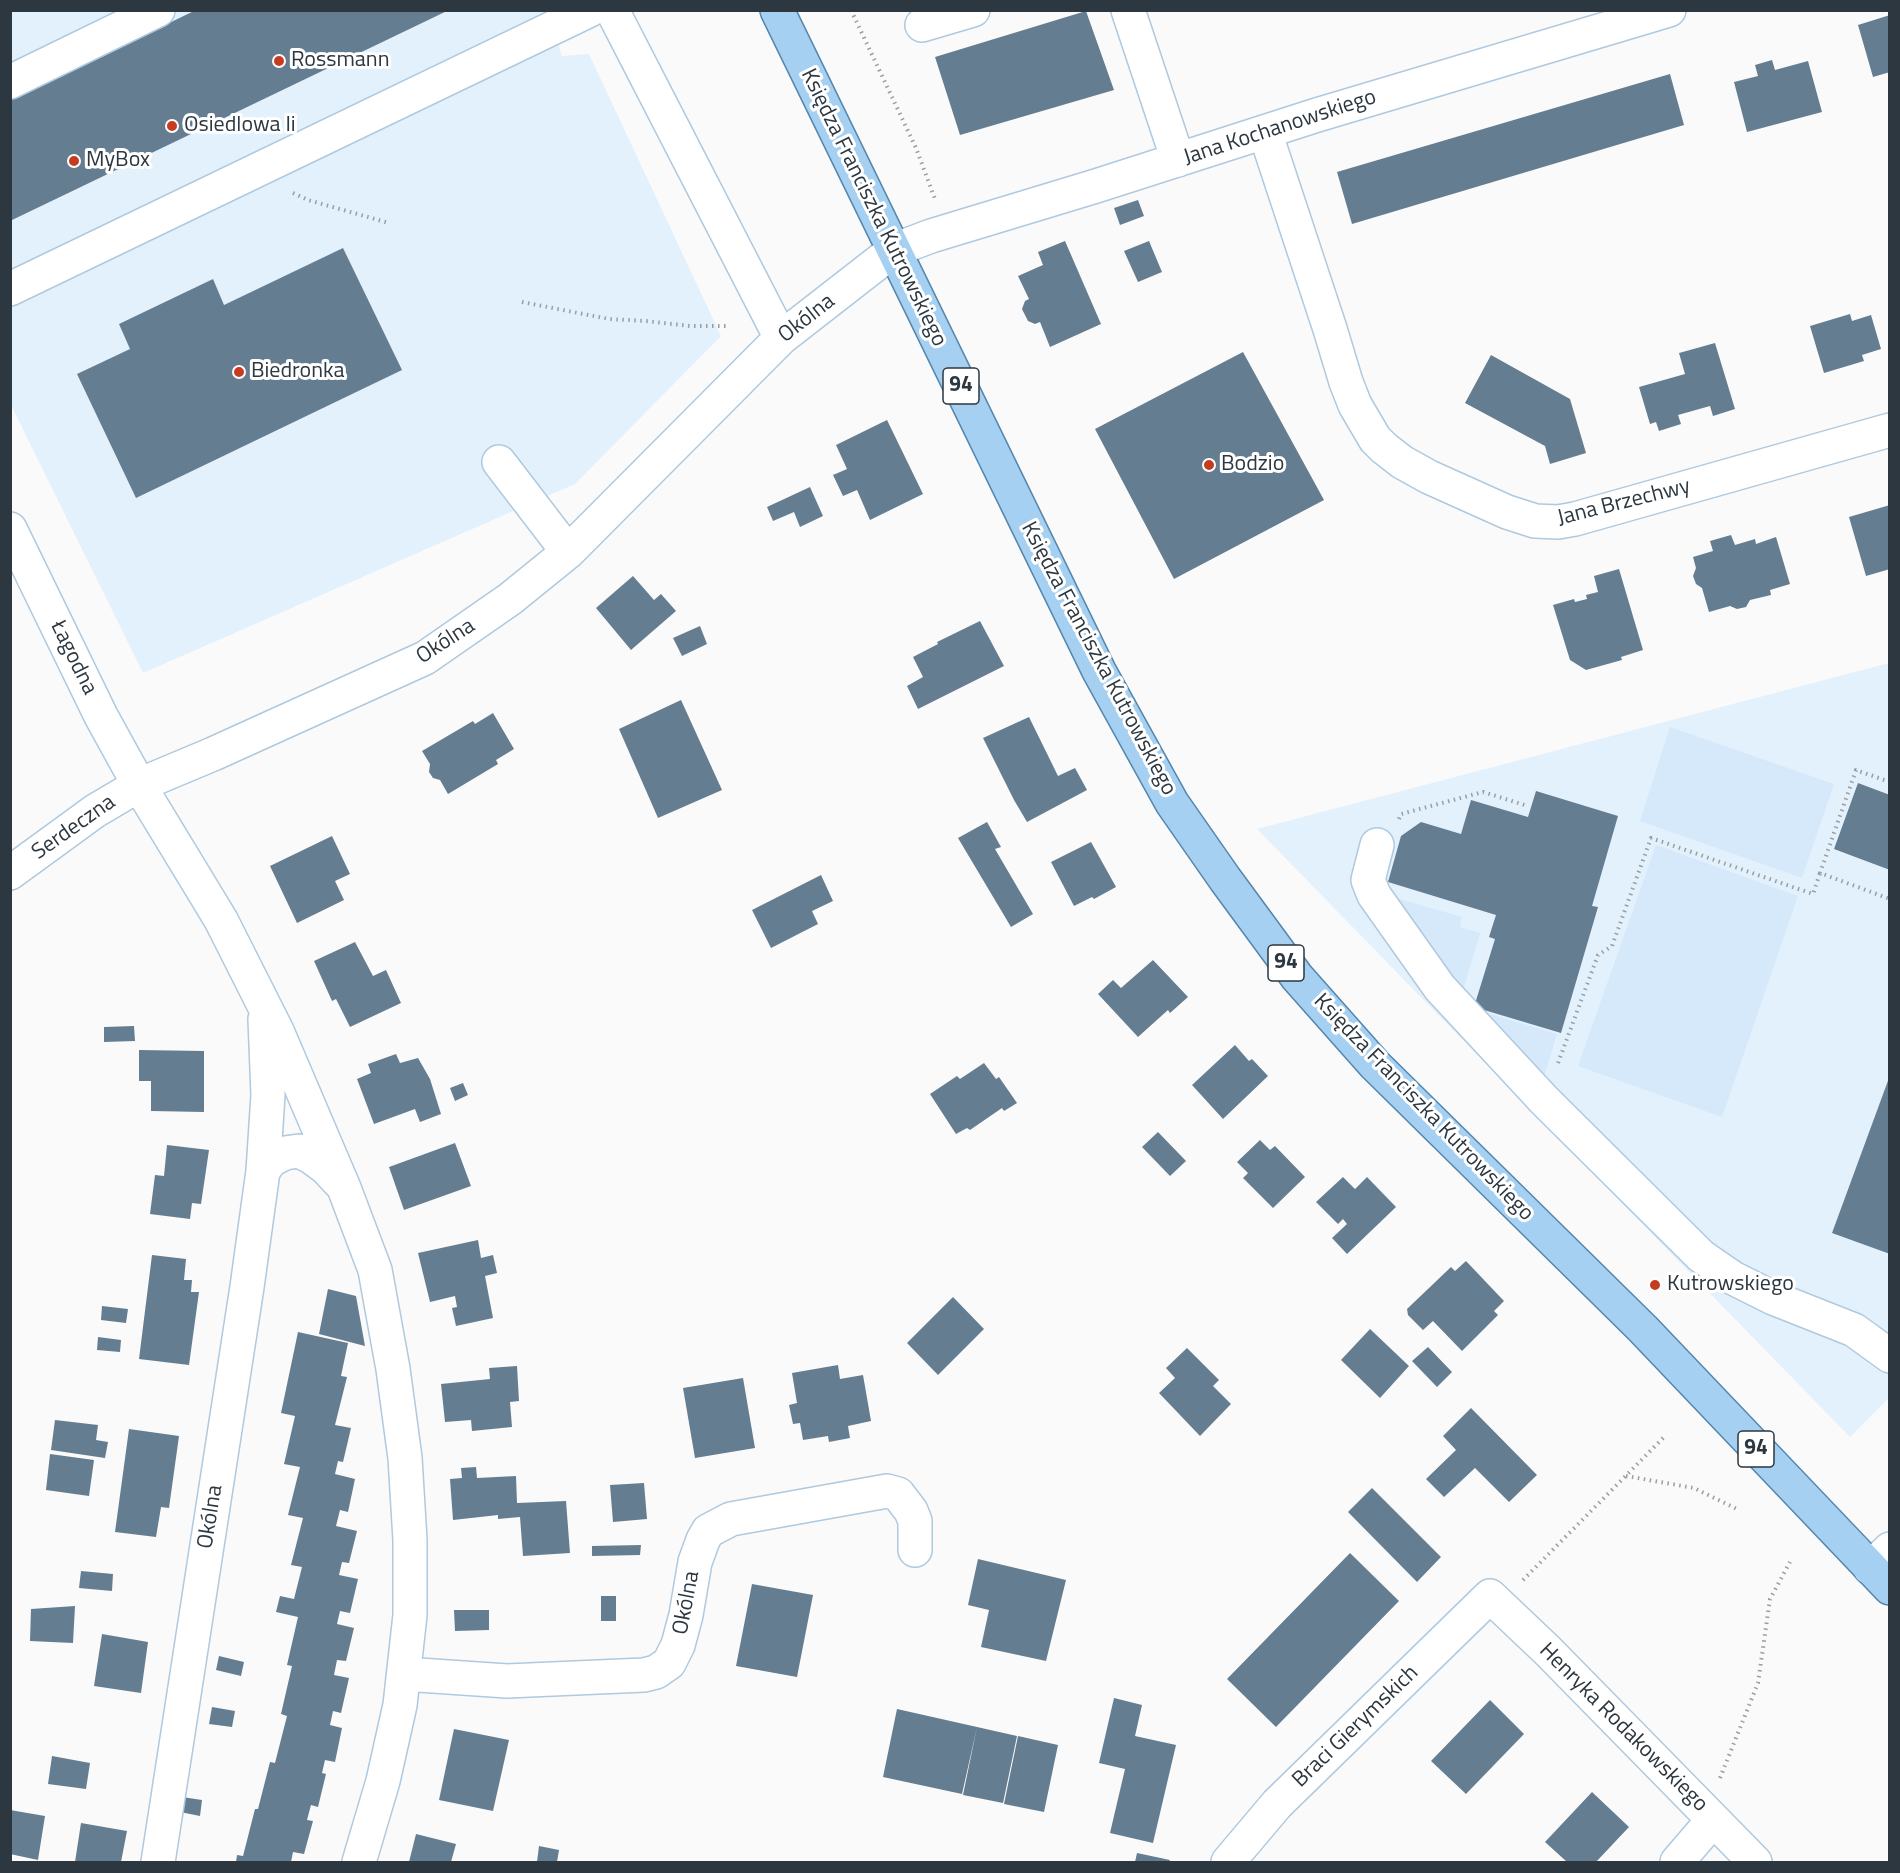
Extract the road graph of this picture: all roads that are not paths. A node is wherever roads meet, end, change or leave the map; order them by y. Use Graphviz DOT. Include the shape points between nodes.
graph roads {
  1 [pos="158,10"];
  2 [pos="590,10"];
  3 [pos="612,10"];
  4 [pos="777,10"];
  5 [pos="973,10"];
  6 [pos="1128,10"];
  7 [pos="1669,10"];
  8 [pos="922,25"];
  9 [pos="10,82"];
  10 [pos="1265,132"];
  11 [pos="1179,160"];
  12 [pos="894,250"];
  13 [pos="10,289"];
  14 [pos="781,338"];
  15 [pos="1890,430"];
  16 [pos="499,462"];
  17 [pos="10,530"];
  18 [pos="568,552"];
  19 [pos="139,785"];
  20 [pos="1377,845"];
  21 [pos="10,873"];
  22 [pos="265,1008"];
  23 [pos="263,1171"];
  24 [pos="344,1188"];
  25 [pos="1890,1356"];
  26 [pos="915,1550"];
  27 [pos="1883,1568"];
  28 [pos="1490,1596"];
  29 [pos="404,1674"];
  30 [pos="1710,1816"];
  31 [pos="158,1863"];
  32 [pos="359,1863"];
  33 [pos="1228,1863"];
  34 [pos="1677,1863"];
  35 [pos="1755,1863"];
  1 -- 9 [label="street"];
  2 -- 13 [label="street"];
  3 -- 14 [label="street"];
  4 -- 12 [label="main road, Księdza Franciszka Kutrowskiego / 94"];
  5 -- 8 [label="street"];
  6 -- 11 [label="street"];
  7 -- 10 [label="street, Jana Kochanowskiego"];
  10 -- 11 [label="street, Jana Kochanowskiego"];
  10 -- 15 [label="street, Jana Brzechwy" via="1355,405 1384,448 1429,477 1507,512 1535,521 1558,522"];
  11 -- 12 [label="street, Jana Kochanowskiego"];
  12 -- 14 [label="street, Okólna"];
  12 -- 27 [label="main road, Księdza Franciszka Kutrowskiego / 94" via="1099,671 1173,803 1290,968 1375,1065"];
  14 -- 18 [label="street, Okólna"];
  16 -- 18 [label="street"];
  17 -- 19 [label="street, Łagodna"];
  18 -- 19 [label="street, Okólna" via="510,599 425,658"];
  19 -- 21 [label="street, Serdeczna" via="95,811"];
  19 -- 22 [label="street, Okólna" via="221,920"];
  20 -- 25 [label="street" via="1368,880 1374,895 1440,988 1544,1100 1714,1266 1773,1298 1854,1330"];
  22 -- 23 [label="street, Okólna" via="268,1095"];
  22 -- 24 [label="street, Okólna"];
  23 -- 24 [label="street, Okólna" via="271,1160 299,1151 326,1168"];
  23 -- 31 [label="street, Okólna"];
  24 -- 29 [label="street, Okólna" via="375,1270 405,1458 410,1615"];
  26 -- 29 [label="street, Okólna" via="911,1511 898,1494 887,1491 731,1519 708,1531 703,1540 678,1645 669,1663 656,1672 507,1681"];
  28 -- 30 [label="street, Henryka Rodakowskiego"];
  28 -- 33 [label="street, Braci Gierymskich" via="1277,1804"];
  29 -- 32 [label="street, Okólna" via="383,1781"];
  30 -- 34 [label="street"];
  30 -- 35 [label="street, Henryka Rodakowskiego"];
}
